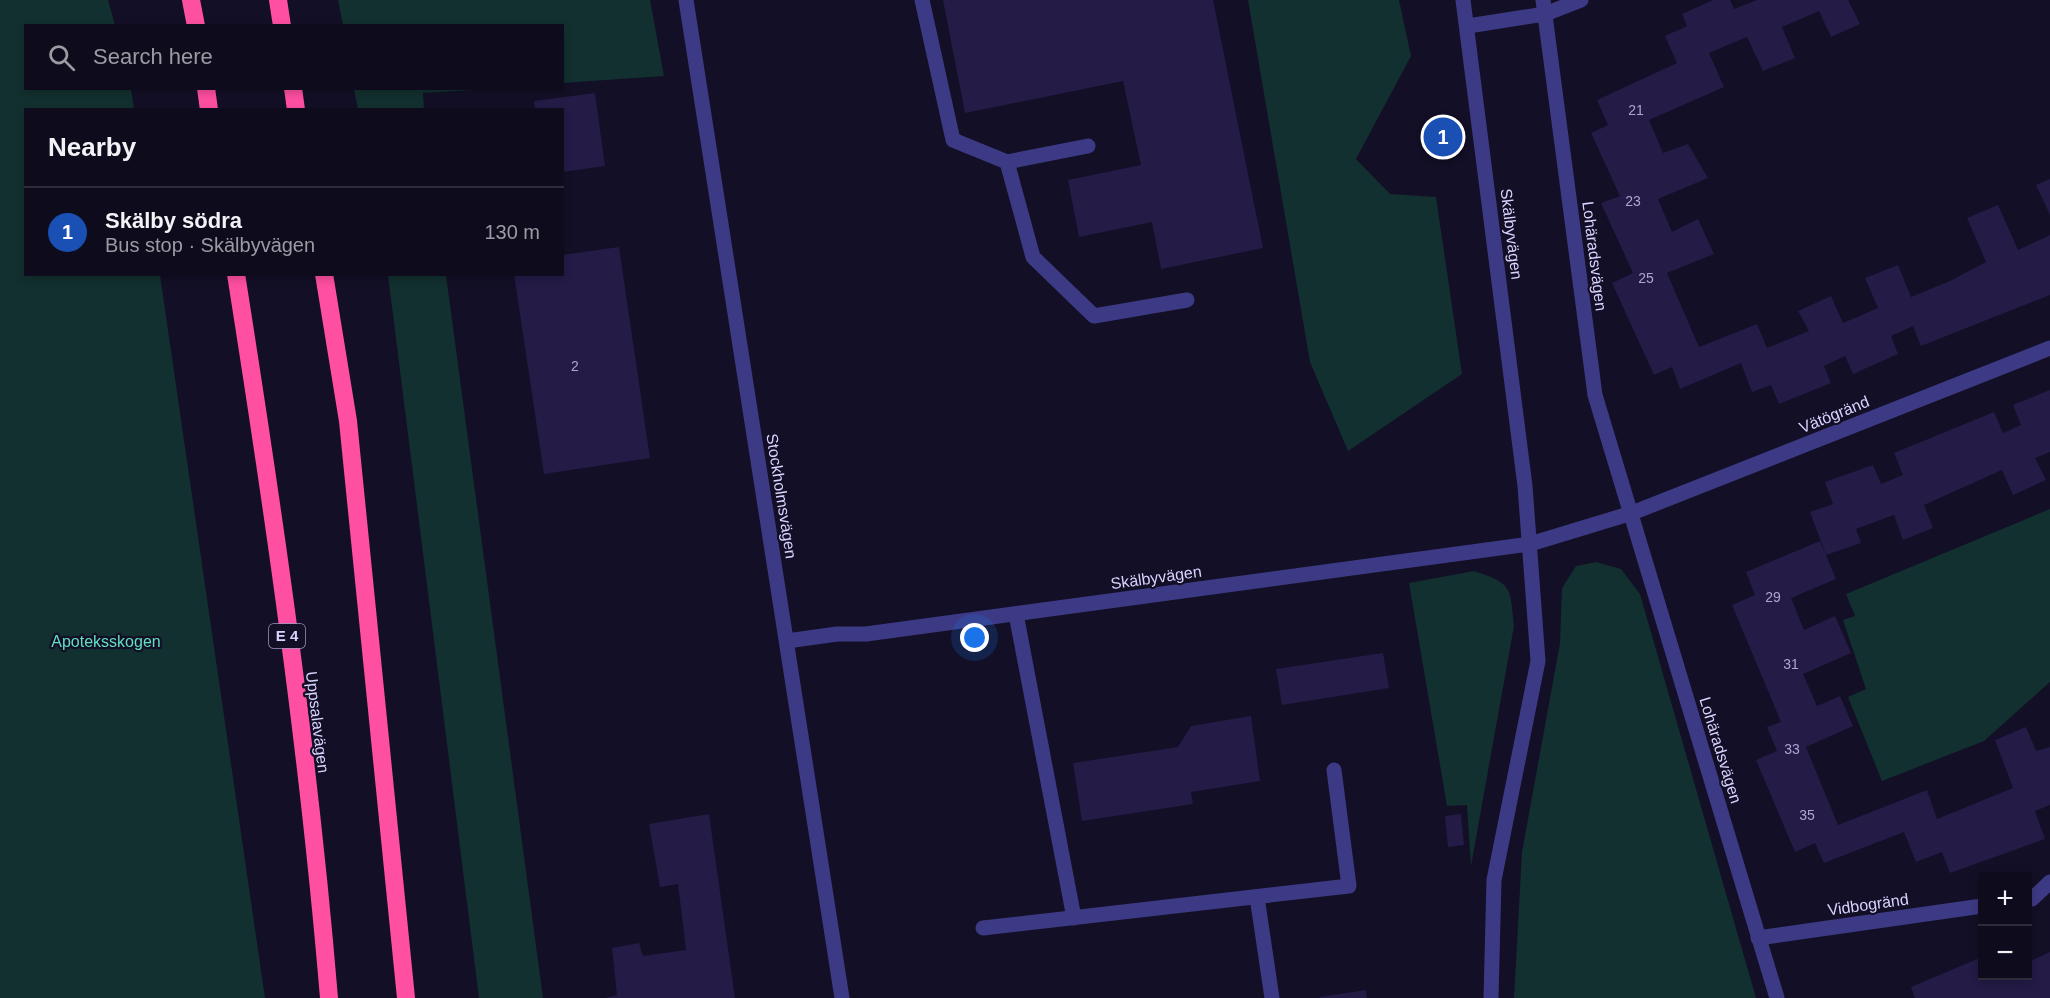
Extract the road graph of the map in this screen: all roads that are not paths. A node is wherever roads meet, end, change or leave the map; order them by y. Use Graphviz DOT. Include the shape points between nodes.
graph roads {
  1 [pos="191,0"];
  2 [pos="278,0"];
  3 [pos="686,0"];
  4 [pos="922,0"];
  5 [pos="1463,0"];
  6 [pos="1581,0"];
  7 [pos="1544,7"];
  8 [pos="195,24"];
  9 [pos="282,24"];
  10 [pos="1468,26"];
  11 [pos="206,90"];
  12 [pos="293,90"];
  13 [pos="209,108"];
  14 [pos="296,108"];
  15 [pos="1088,146"];
  16 [pos="1007,162"];
  17 [pos="236,276"];
  18 [pos="324,276"];
  19 [pos="1186,300"];
  20 [pos="2050,348"];
  21 [pos="1632,513"];
  22 [pos="1530,544"];
  23 [pos="1016,614"];
  24 [pos="787,641"];
  25 [pos="1335,770"];
  26 [pos="2050,882"];
  27 [pos="1257,897"];
  28 [pos="2032,898"];
  29 [pos="2050,898"];
  30 [pos="2032,900"];
  31 [pos="1978,907"];
  32 [pos="1074,918"];
  33 [pos="983,928"];
  34 [pos="1758,938"];
  35 [pos="329,998"];
  36 [pos="406,998"];
  37 [pos="842,998"];
  38 [pos="1272,998"];
  39 [pos="1491,998"];
  40 [pos="1777,998"];
  1 -- 8 [label="highway"];
  2 -- 9 [label="highway"];
  3 -- 24 [label="street, Stockholmsvägen"];
  4 -- 16 [label="street" via="954,140"];
  5 -- 10 [label="street, Skälbyvägen"];
  6 -- 7 [label="street"];
  7 -- 10 [label="street"];
  7 -- 21 [label="street, Lohäradsvägen" via="1595,395"];
  10 -- 22 [label="street, Skälbyvägen"];
  11 -- 13 [label="highway"];
  12 -- 14 [label="highway"];
  15 -- 16 [label="street"];
  16 -- 19 [label="street" via="1033,257 1094,316"];
  17 -- 35 [label="highway, Uppsalavägen / E 4" via="261,429 317,862"];
  18 -- 36 [label="highway" via="348,421"];
  20 -- 21 [label="street, Vätögränd"];
  21 -- 22 [label="street"];
  21 -- 34 [label="street, Lohäradsvägen"];
  22 -- 23 [label="street, Skälbyvägen"];
  22 -- 39 [label="street, Skälbyvägen" via="1538,661 1494,880"];
  23 -- 24 [label="street, Skälbyvägen"];
  23 -- 32 [label="street"];
  24 -- 37 [label="street, Stockholmsvägen"];
  25 -- 27 [label="street" via="1349,886"];
  26 -- 28 [label="street"];
  27 -- 32 [label="street"];
  27 -- 38 [label="street"];
  29 -- 30 [label="street"];
  31 -- 34 [label="street, Vidbogränd"];
  32 -- 33 [label="street"];
  34 -- 40 [label="street, Lohäradsvägen"];
}
